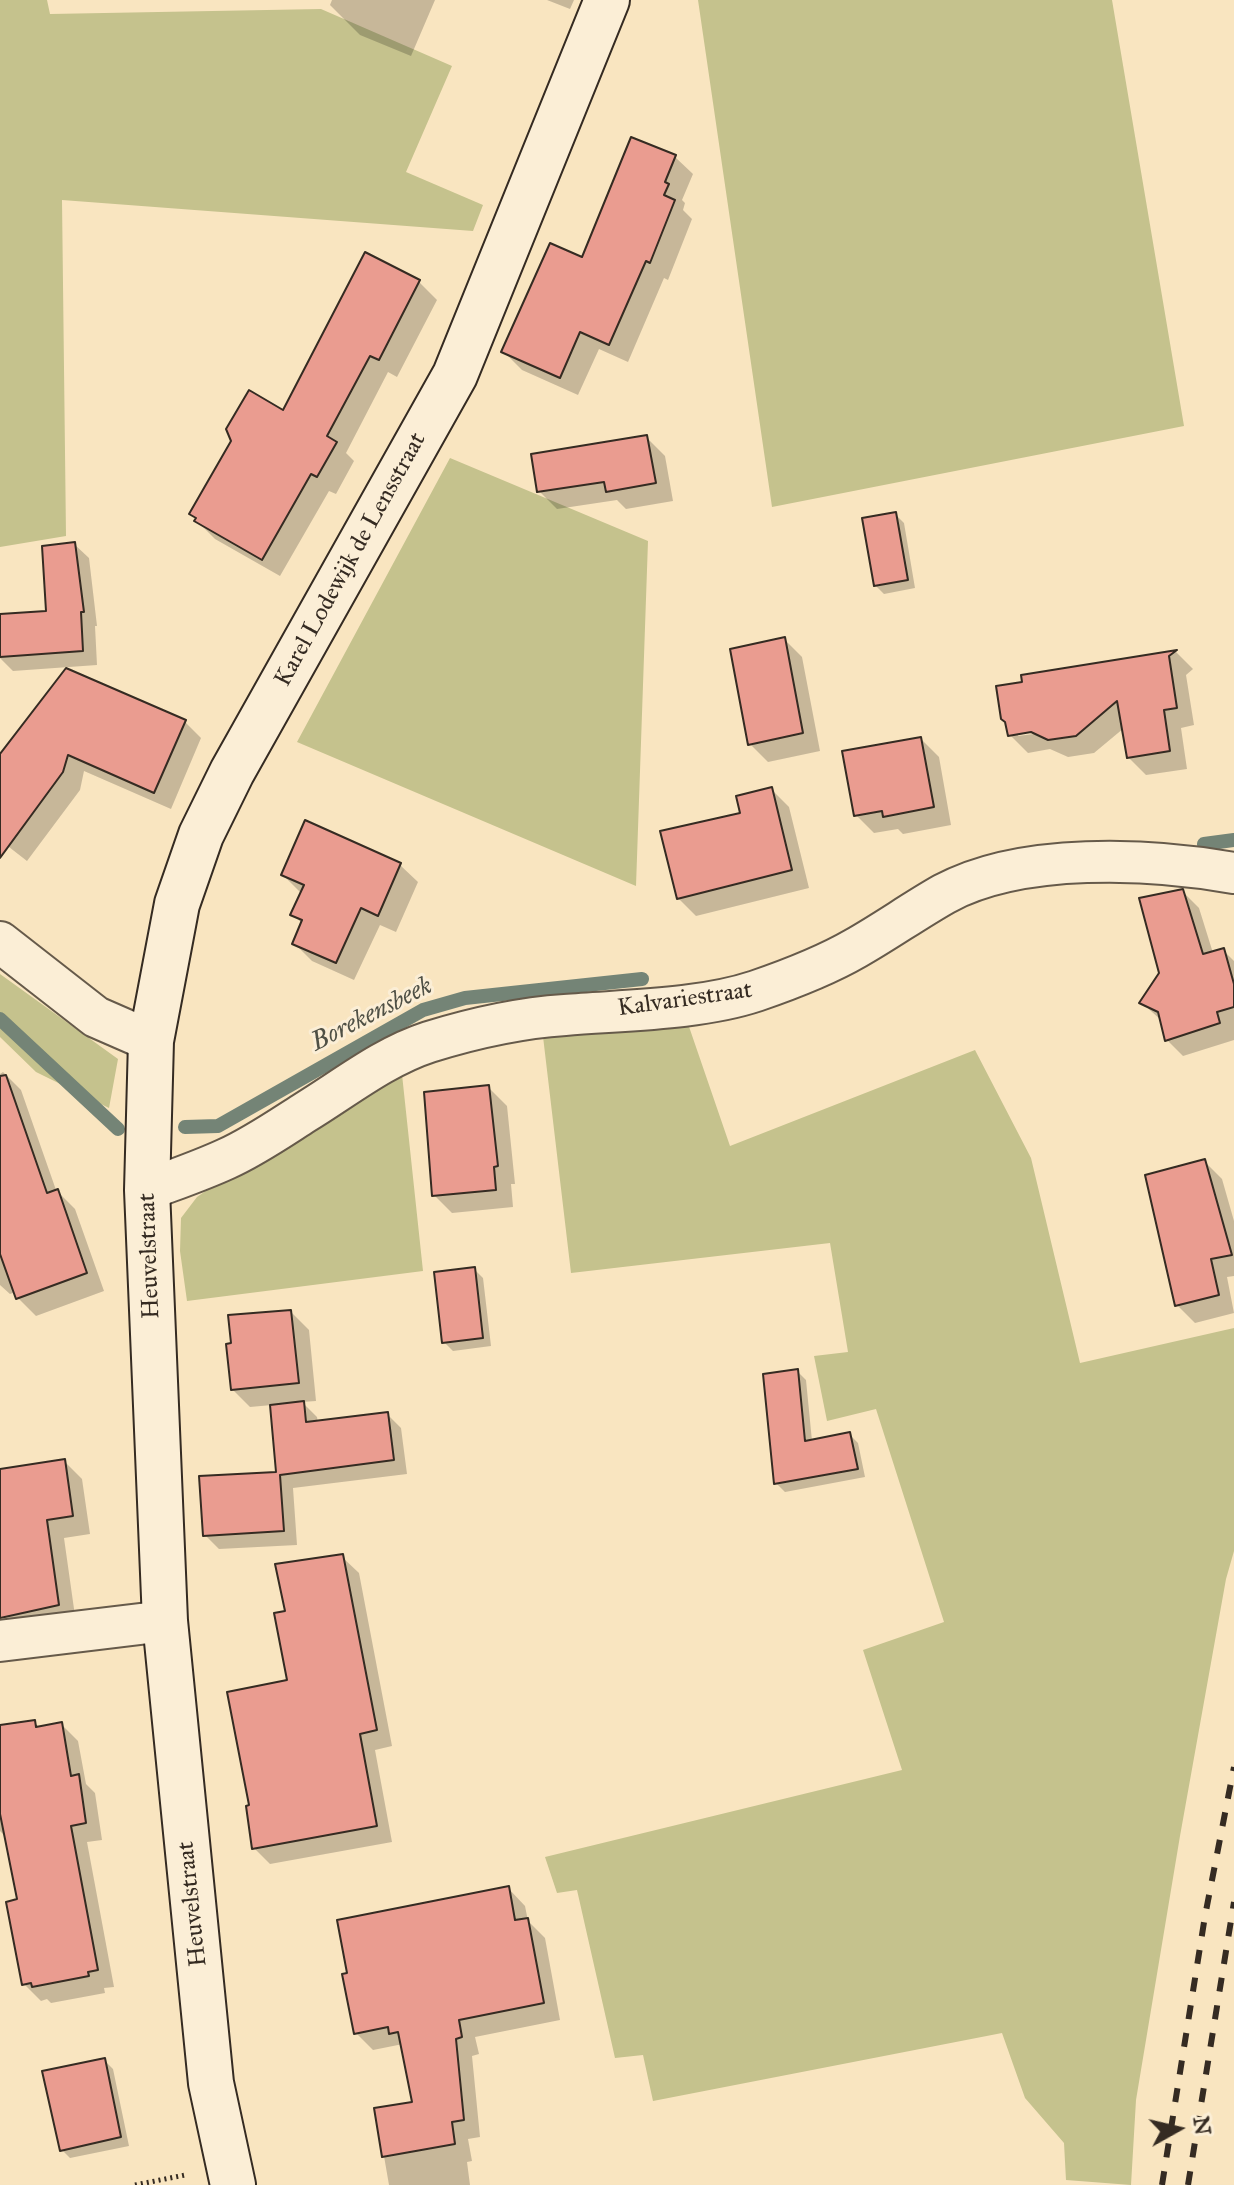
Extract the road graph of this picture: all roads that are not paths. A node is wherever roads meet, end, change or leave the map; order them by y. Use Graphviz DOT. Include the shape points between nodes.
graph roads {
  1 [pos="607,0"];
  2 [pos="1234,873"];
  3 [pos="0,942"];
  4 [pos="151,1041"];
  5 [pos="149,1131"];
  6 [pos="147,1190"];
  7 [pos="165,1621"];
  8 [pos="0,1641"];
  9 [pos="233,2185"];
  1 -- 4 [label="street, Karel Lodewijk de Lensstraat" via="455,375 201,835 177,904"];
  2 -- 6 [label="street, Kalvariestraat" via="1146,862 1086,863 981,879 946,893 855,949 752,992 647,1009 501,1023 426,1043 372,1067 228,1158"];
  3 -- 4 [label="street" via="96,1017"];
  4 -- 5 [label="street, Karel Lodewijk de Lensstraat"];
  5 -- 6 [label="street, Heuvelstraat"];
  6 -- 7 [label="street, Heuvelstraat"];
  7 -- 8 [label="street"];
  7 -- 9 [label="street, Heuvelstraat" via="211,2083"];
}
